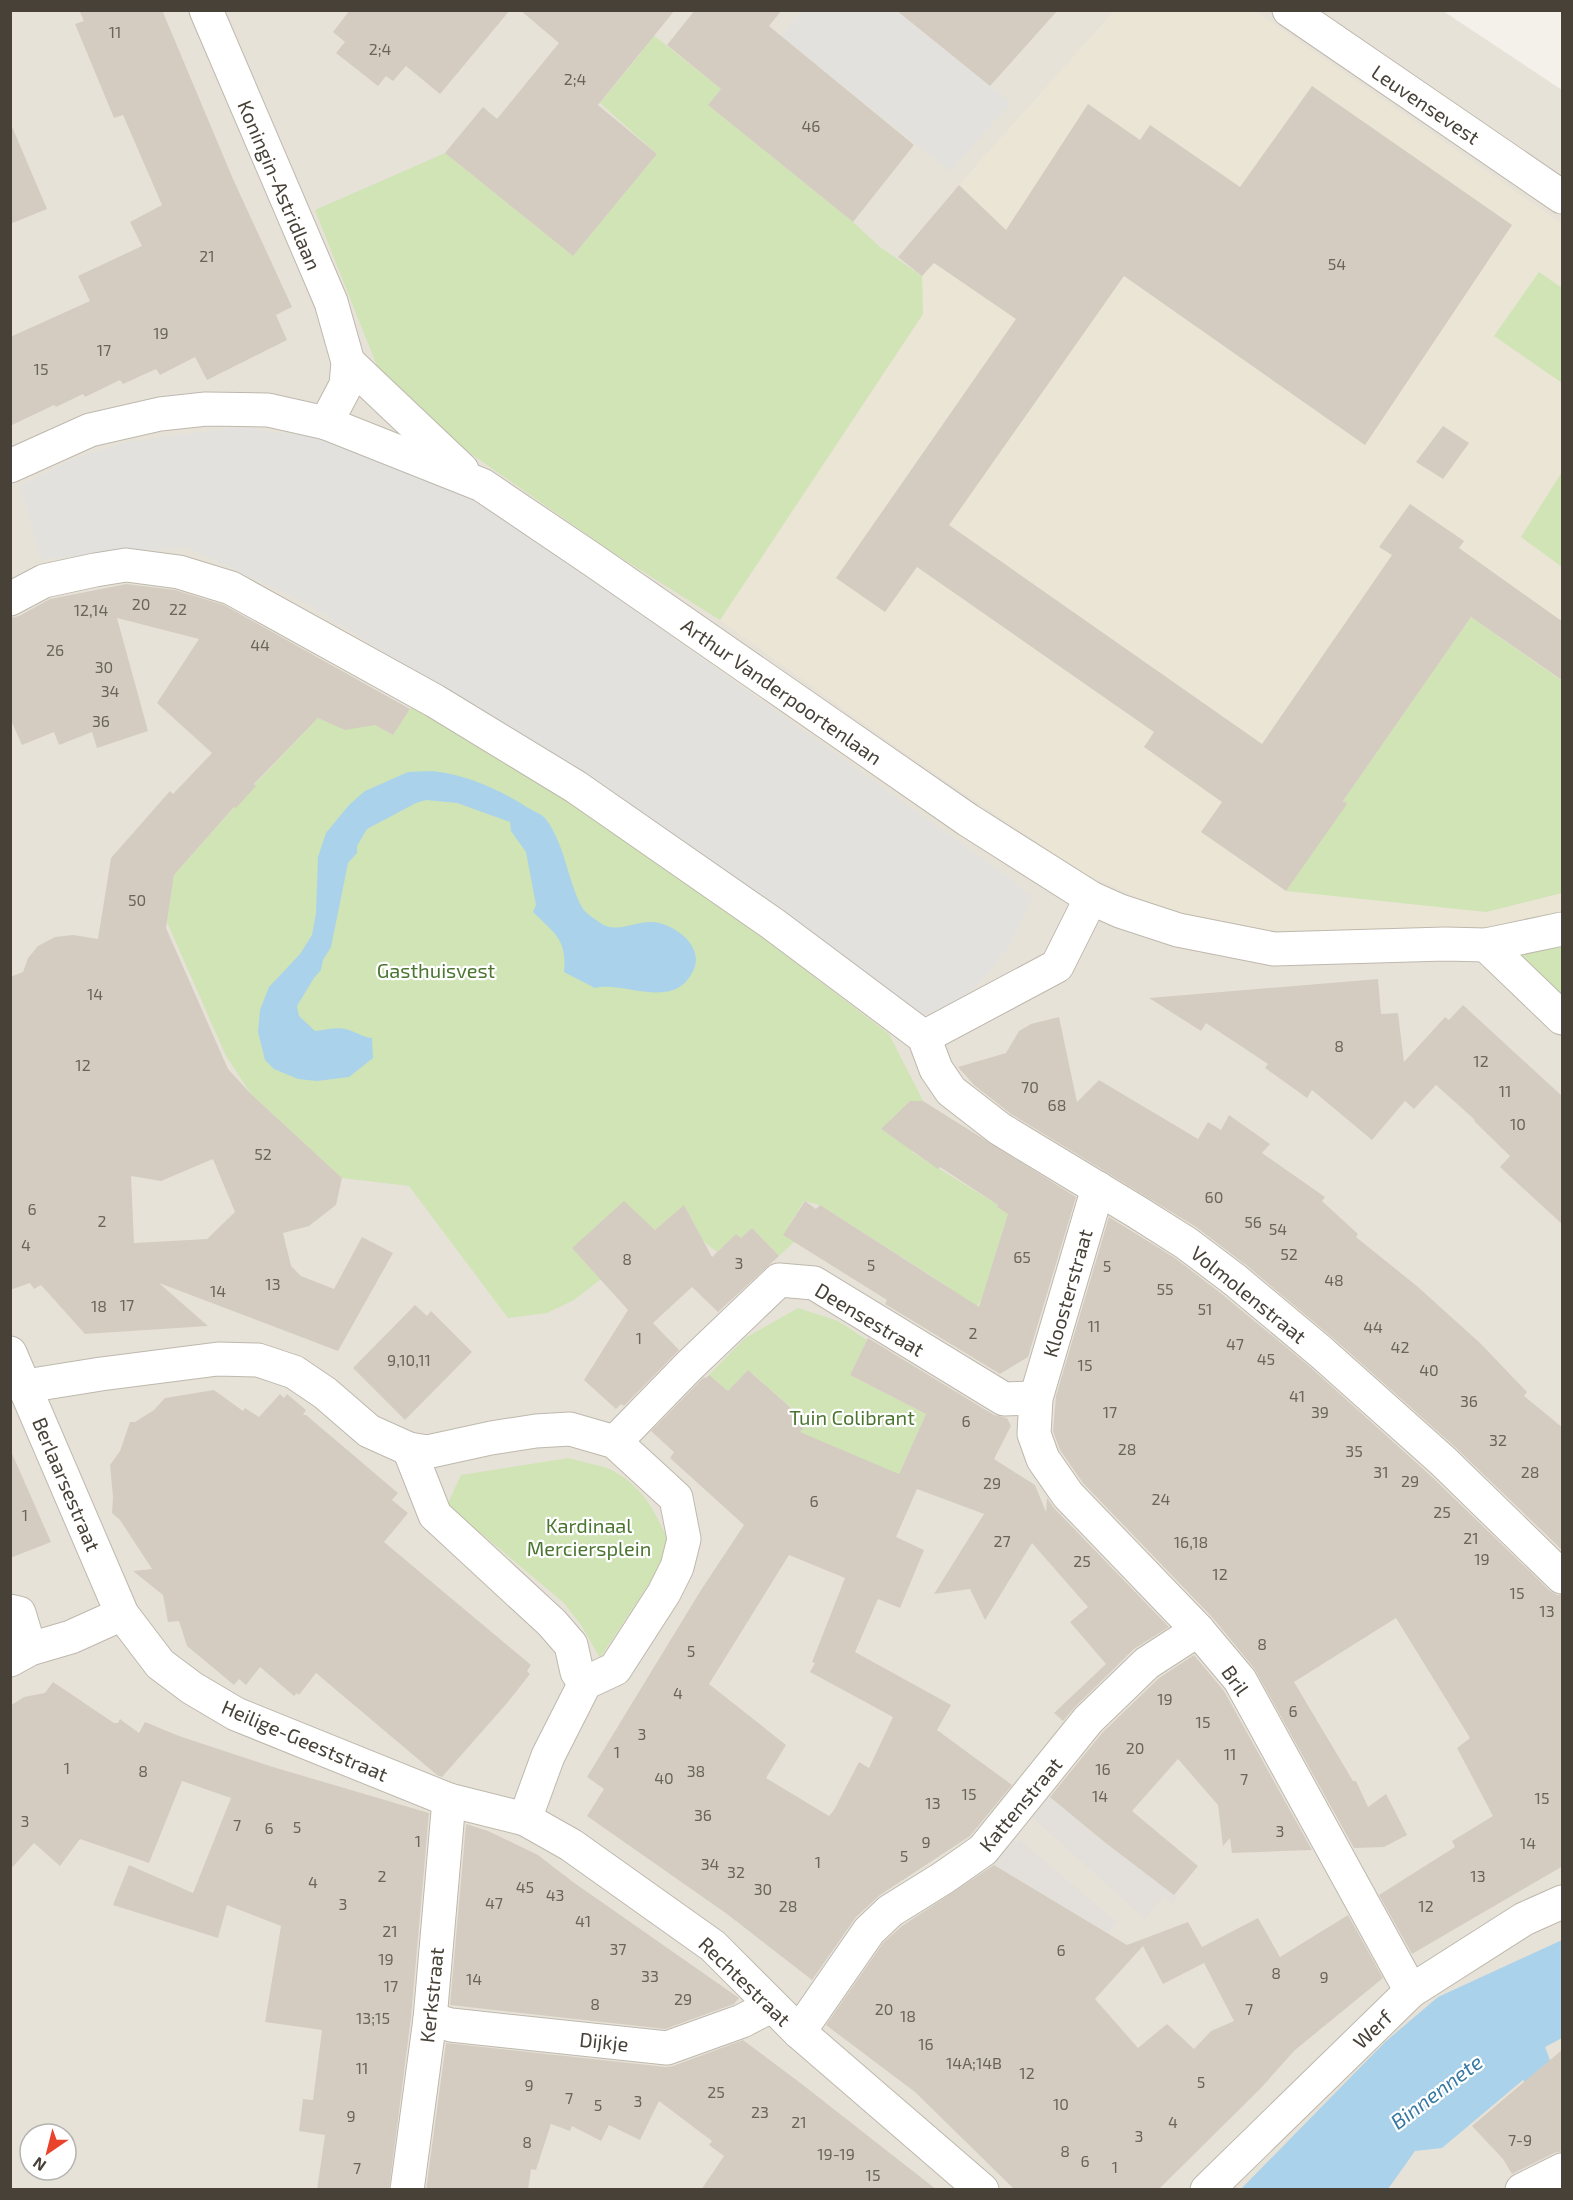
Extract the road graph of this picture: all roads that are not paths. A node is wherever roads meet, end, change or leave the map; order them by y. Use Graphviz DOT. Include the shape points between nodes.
graph roads {
  1 [pos="206,10"];
  2 [pos="1290,10"];
  3 [pos="1563,197"];
  4 [pos="348,362"];
  5 [pos="326,423"];
  6 [pos="10,466"];
  7 [pos="474,481"];
  8 [pos="10,599"];
  9 [pos="1091,898"];
  10 [pos="1563,929"];
  11 [pos="1486,945"];
  12 [pos="1563,1018"];
  13 [pos="924,1037"];
  14 [pos="1098,1188"];
  15 [pos="10,1353"];
  16 [pos="26,1386"];
  17 [pos="1036,1398"];
  18 [pos="615,1442"];
  19 [pos="409,1449"];
  20 [pos="1563,1577"];
  21 [pos="10,1611"];
  22 [pos="122,1614"];
  23 [pos="1198,1630"];
  24 [pos="20,1654"];
  25 [pos="585,1683"];
  26 [pos="449,1800"];
  27 [pos="525,1819"];
  28 [pos="1563,1902"];
  29 [pos="1411,1991"];
  30 [pos="771,2006"];
  31 [pos="429,2019"];
  32 [pos="799,2032"];
  33 [pos="1563,2170"];
  34 [pos="407,2190"];
  35 [pos="982,2190"];
  36 [pos="1207,2190"];
  37 [pos="1522,2190"];
  1 -- 4 [label="street, Koningin-Astridlaan" via="331,302"];
  2 -- 3 [label="street, Leuvensevest"];
  4 -- 5 [label="street" via="346,385"];
  4 -- 7 [label="street, Arthur Vanderpoortenlaan"];
  5 -- 6 [label="street, Arthur Vanderpoortenlaan" via="268,410 206,408 160,414 90,430"];
  5 -- 7 [label="street, Arthur Vanderpoortenlaan"];
  7 -- 9 [label="street, Arthur Vanderpoortenlaan" via="968,820"];
  8 -- 13 [label="street" via="44,581 126,565 179,572 231,588 415,690 576,787 765,919"];
  9 -- 11 [label="street, Arthur Vanderpoortenlaan" via="1178,930 1274,949"];
  9 -- 13 [label="street" via="1057,966"];
  10 -- 11 [label="street, Arthur Vanderpoortenlaan"];
  11 -- 12 [label="street"];
  13 -- 14 [label="street, Volmolenstraat" via="936,1069 951,1091 1000,1129"];
  14 -- 17 [label="street, Kloosterstraat"];
  14 -- 20 [label="street, Volmolenstraat" via="1186,1243 1321,1352 1443,1461"];
  15 -- 16 [label="street, Berlaarsestraat"];
  16 -- 19 [label="street" via="218,1359 258,1360 294,1372 369,1431"];
  16 -- 22 [label="street, Berlaarsestraat"];
  17 -- 18 [label="street, Deensestraat" via="1004,1399 814,1283 779,1280"];
  17 -- 23 [label="street, Bril" via="1034,1434 1043,1459 1068,1495"];
  18 -- 19 [label="street" via="570,1429 491,1438 427,1452"];
  18 -- 25 [label="street" via="675,1498 684,1539 677,1567 664,1593 615,1670"];
  19 -- 25 [label="street" via="435,1515 552,1623 571,1645 577,1672"];
  21 -- 24 [label="street" via="19,1613"];
  22 -- 24 [label="street"];
  22 -- 26 [label="street, Heilige-Geeststraat" via="160,1664 236,1714"];
  23 -- 29 [label="street, Bril" via="1240,1680"];
  23 -- 32 [label="street, Kattenstraat" via="1147,1663 1088,1720 983,1850 890,1911 869,1931"];
  25 -- 27 [label="street" via="548,1756"];
  26 -- 27 [label="street, Rechtestraat"];
  26 -- 31 [label="street, Kerkstraat"];
  27 -- 30 [label="street, Rechtestraat" via="571,1845 713,1946"];
  28 -- 29 [label="street, Werf" via="1524,1920"];
  29 -- 36 [label="street, Werf"];
  30 -- 31 [label="street, Dijkje" via="668,2048 451,2025"];
  30 -- 32 [label="street, Rechtestraat"];
  31 -- 34 [label="street, Kerkstraat"];
  32 -- 35 [label="street, Rechtestraat"];
  33 -- 37 [label="street"];
}
